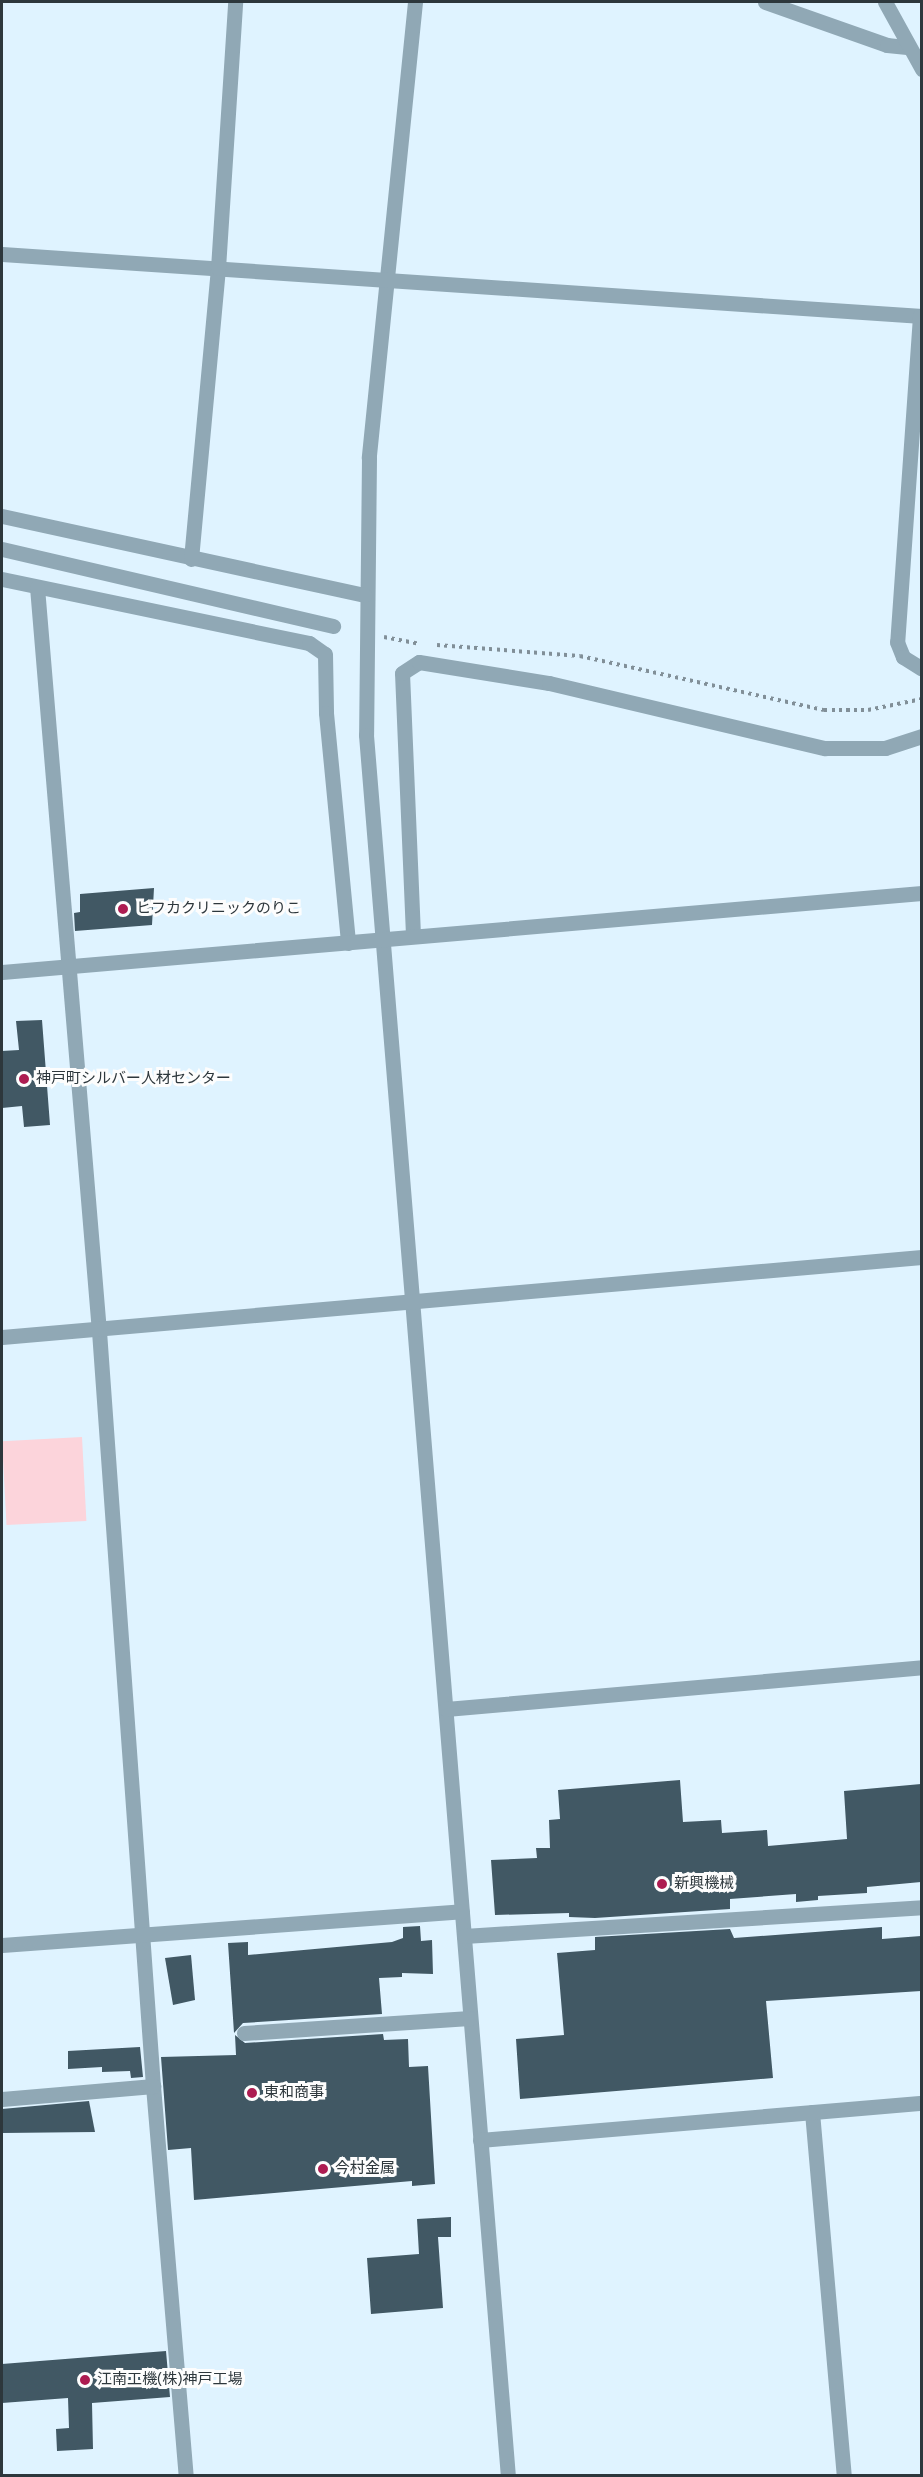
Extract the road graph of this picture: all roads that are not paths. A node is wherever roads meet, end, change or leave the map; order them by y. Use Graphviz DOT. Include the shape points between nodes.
graph roads {
  1 [pos="235,2"];
  2 [pos="415,2"];
  3 [pos="765,2"];
  4 [pos="885,2"];
  5 [pos="916,59"];
  6 [pos="2,254"];
  7 [pos="218,268"];
  8 [pos="386,282"];
  9 [pos="921,316"];
  10 [pos="2,516"];
  11 [pos="2,549"];
  12 [pos="191,559"];
  13 [pos="2,579"];
  14 [pos="37,587"];
  15 [pos="365,595"];
  16 [pos="333,626"];
  17 [pos="921,669"];
  18 [pos="921,736"];
  19 [pos="921,893"];
  20 [pos="413,935"];
  21 [pos="380,938"];
  22 [pos="348,943"];
  23 [pos="68,966"];
  24 [pos="2,972"];
  25 [pos="921,1257"];
  26 [pos="411,1304"];
  27 [pos="99,1331"];
  28 [pos="2,1337"];
  29 [pos="921,1667"];
  30 [pos="446,1709"];
  31 [pos="921,1907"];
  32 [pos="462,1911"];
  33 [pos="143,1934"];
  34 [pos="464,1936"];
  35 [pos="2,1945"];
  36 [pos="470,2019"];
  37 [pos="244,2033"];
  38 [pos="153,2086"];
  39 [pos="2,2099"];
  40 [pos="921,2103"];
  41 [pos="812,2112"];
  42 [pos="480,2140"];
  43 [pos="186,2475"];
  44 [pos="508,2475"];
  45 [pos="844,2475"];
  1 -- 7 [label="street"];
  2 -- 8 [label="street"];
  3 -- 5 [label="street"];
  4 -- 5 [label="street"];
  6 -- 7 [label="street"];
  7 -- 8 [label="street"];
  7 -- 12 [label="street"];
  8 -- 9 [label="street"];
  8 -- 15 [label="street" via="369,458"];
  9 -- 17 [label="street" via="897,642 903,657"];
  10 -- 12 [label="street"];
  11 -- 16 [label="street"];
  12 -- 15 [label="street"];
  13 -- 14 [label="street"];
  14 -- 22 [label="street" via="309,643 325,654 326,713"];
  14 -- 23 [label="street"];
  15 -- 21 [label="street"];
  18 -- 20 [label="street" via="885,748 825,748 549,684 419,662 402,674"];
  19 -- 20 [label="street"];
  20 -- 21 [label="street"];
  21 -- 22 [label="street"];
  21 -- 26 [label="street"];
  22 -- 23 [label="street"];
  23 -- 24 [label="street"];
  23 -- 27 [label="street"];
  25 -- 26 [label="street"];
  26 -- 27 [label="street"];
  26 -- 30 [label="street"];
  27 -- 28 [label="street"];
  27 -- 33 [label="street"];
  29 -- 30 [label="street"];
  30 -- 32 [label="street"];
  31 -- 34 [label="street"];
  32 -- 33 [label="street"];
  32 -- 34 [label="street"];
  33 -- 35 [label="street"];
  33 -- 38 [label="street"];
  34 -- 36 [label="street"];
  36 -- 37 [label="street"];
  36 -- 42 [label="street"];
  38 -- 39 [label="street"];
  38 -- 43 [label="street"];
  40 -- 41 [label="street"];
  41 -- 42 [label="street"];
  41 -- 45 [label="street"];
  42 -- 44 [label="street"];
}
